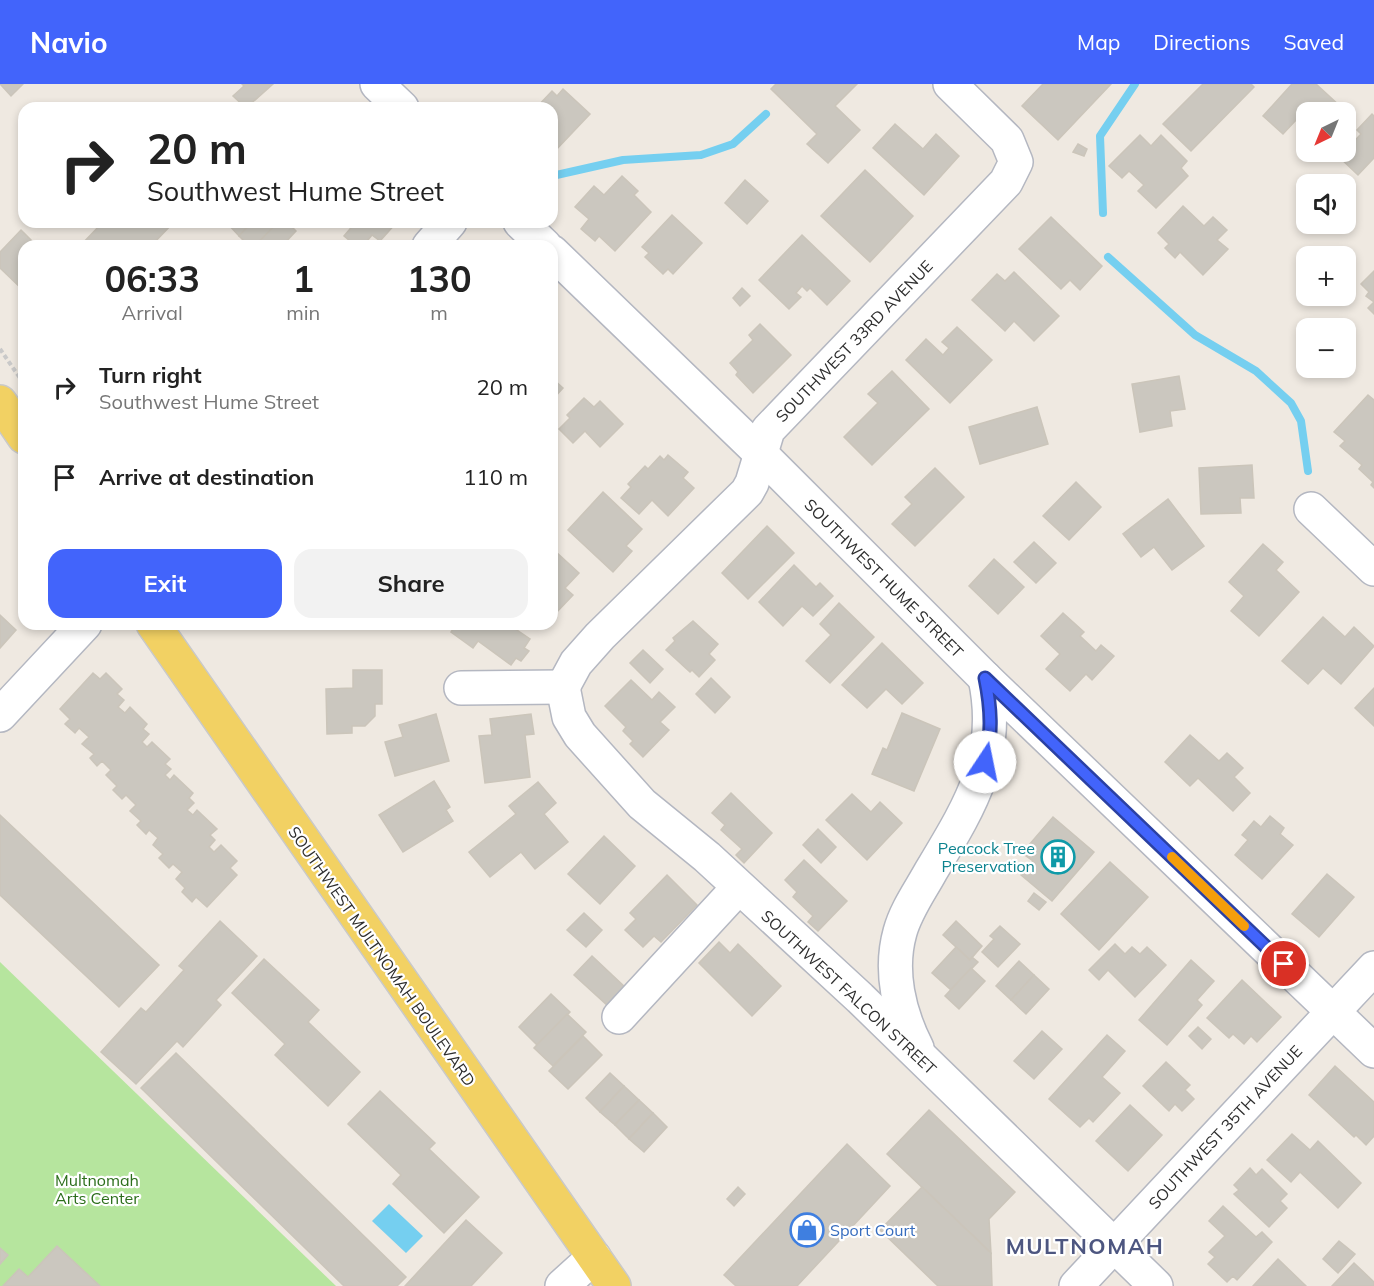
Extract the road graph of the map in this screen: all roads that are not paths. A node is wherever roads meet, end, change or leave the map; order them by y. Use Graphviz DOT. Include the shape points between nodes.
graph roads {
  1 [pos="377,84"];
  2 [pos="950,84"];
  3 [pos="396,102"];
  4 [pos="445,228"];
  5 [pos="526,228"];
  6 [pos="434,240"];
  7 [pos="539,240"];
  8 [pos="558,258"];
  9 [pos="0,402"];
  10 [pos="18,428"];
  11 [pos="761,454"];
  12 [pos="1311,508"];
  13 [pos="1374,569"];
  14 [pos="79,630"];
  15 [pos="157,630"];
  16 [pos="985,678"];
  17 [pos="563,687"];
  18 [pos="461,688"];
  19 [pos="0,715"];
  20 [pos="738,888"];
  21 [pos="1374,968"];
  22 [pos="1334,1012"];
  23 [pos="619,1017"];
  24 [pos="1374,1052"];
  25 [pos="923,1060"];
  26 [pos="1113,1245"];
  27 [pos="594,1257"];
  28 [pos="562,1286"];
  29 [pos="614,1286"];
  30 [pos="1076,1286"];
  31 [pos="1156,1286"];
  1 -- 3 [label="street"];
  2 -- 11 [label="street, SOUTHWEST 33RD AVENUE" via="1007,140 1016,162 1006,182 768,430"];
  4 -- 6 [label="street"];
  5 -- 7 [label="street"];
  8 -- 11 [label="street, SOUTHWEST HUME STREET"];
  9 -- 10 [label="main road"];
  11 -- 16 [label="street, SOUTHWEST HUME STREET"];
  11 -- 17 [label="street, SOUTHWEST 33RD AVENUE" via="747,492 600,636 576,663"];
  12 -- 13 [label="street"];
  14 -- 19 [label="street"];
  15 -- 27 [label="main road, SOUTHWEST MULTNOMAH BOULEVARD"];
  16 -- 22 [label="street, SOUTHWEST HUME STREET"];
  16 -- 25 [label="street" via="991,727 985,762 961,818 905,916 896,950 902,1012"];
  17 -- 18 [label="street"];
  17 -- 20 [label="street, SOUTHWEST FALCON STREET" via="569,717 580,735 642,804"];
  20 -- 23 [label="street"];
  20 -- 25 [label="street, SOUTHWEST FALCON STREET"];
  21 -- 22 [label="street, SOUTHWEST 35TH AVENUE"];
  22 -- 24 [label="street, SOUTHWEST HUME STREET"];
  22 -- 26 [label="street, SOUTHWEST 35TH AVENUE"];
  25 -- 26 [label="street, SOUTHWEST FALCON STREET"];
  26 -- 30 [label="street, SOUTHWEST 35TH AVENUE"];
  26 -- 31 [label="street, SOUTHWEST FALCON STREET"];
  27 -- 28 [label="street"];
  27 -- 29 [label="main road, SOUTHWEST MULTNOMAH BOULEVARD"];
}
